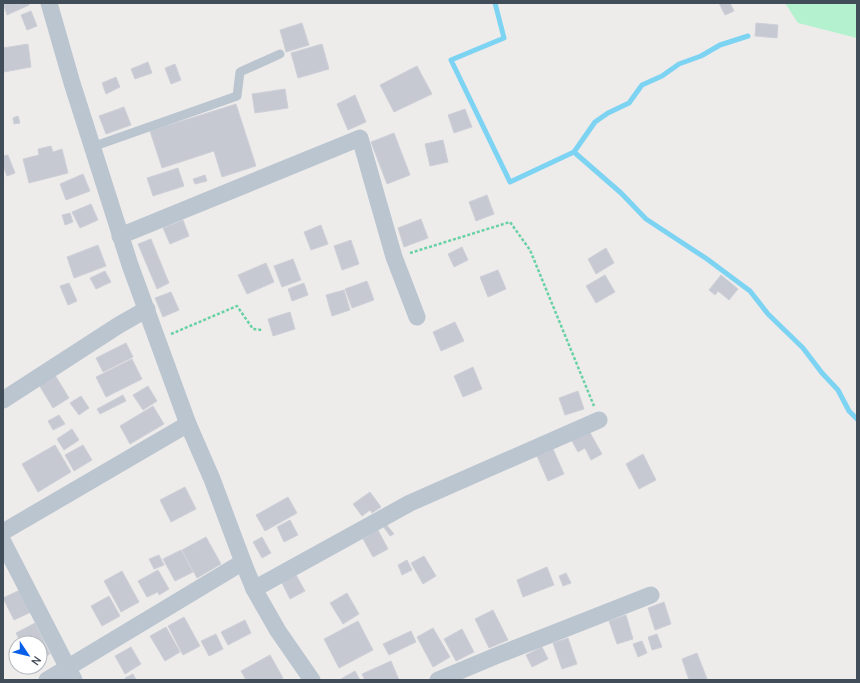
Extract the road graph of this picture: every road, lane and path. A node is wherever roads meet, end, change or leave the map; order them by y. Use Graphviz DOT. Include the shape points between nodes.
graph roads {
  1 [pos="49,3"];
  2 [pos="280,54"];
  3 [pos="92,146"];
  4 [pos="120,236"];
  5 [pos="394,257"];
  6 [pos="146,309"];
  7 [pos="417,317"];
  8 [pos="262,330"];
  9 [pos="158,340"];
  10 [pos="3,400"];
  11 [pos="599,420"];
  12 [pos="188,424"];
  13 [pos="3,532"];
  14 [pos="3,542"];
  15 [pos="243,562"];
  16 [pos="254,589"];
  17 [pos="651,595"];
  18 [pos="71,674"];
  19 [pos="307,679"];
  20 [pos="47,680"];
  21 [pos="438,680"];
  1 -- 3 [label="street"];
  2 -- 3 [label="lane" via="240,72 237,96"];
  3 -- 4 [label="street"];
  4 -- 5 [label="street" via="360,138"];
  4 -- 6 [label="street"];
  5 -- 7 [label="street"];
  5 -- 11 [label="path" via="510,222 530,250"];
  6 -- 9 [label="street"];
  6 -- 10 [label="street"];
  8 -- 9 [label="path" via="253,329 238,306"];
  9 -- 12 [label="street"];
  11 -- 16 [label="street" via="410,503"];
  12 -- 13 [label="street"];
  12 -- 15 [label="street"];
  14 -- 18 [label="street"];
  15 -- 16 [label="street"];
  15 -- 18 [label="street"];
  16 -- 19 [label="street"];
  17 -- 21 [label="street"];
  18 -- 20 [label="street"];
}
